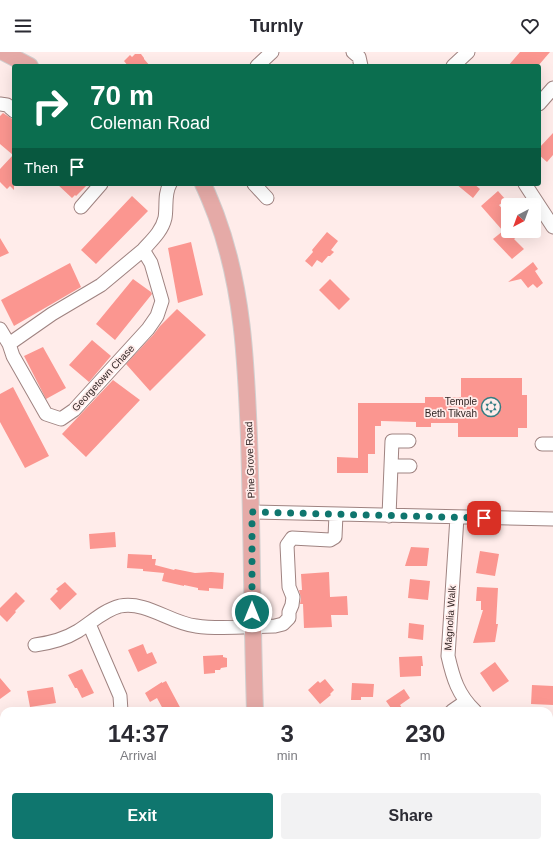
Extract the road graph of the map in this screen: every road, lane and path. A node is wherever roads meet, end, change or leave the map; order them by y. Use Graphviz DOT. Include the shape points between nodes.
graph roads {
  1 [pos="3,52"];
  2 [pos="272,52"];
  3 [pos="353,52"];
  4 [pos="468,52"];
  5 [pos="21,60"];
  6 [pos="260,64"];
  7 [pos="361,64"];
  8 [pos="455,64"];
  9 [pos="553,88"];
  10 [pos="541,102"];
  11 [pos="0,104"];
  12 [pos="12,109"];
  13 [pos="99,186"];
  14 [pos="204,186"];
  15 [pos="256,186"];
  16 [pos="526,186"];
  17 [pos="167,187"];
  18 [pos="267,198"];
  19 [pos="81,207"];
  20 [pos="553,227"];
  21 [pos="143,250"];
  22 [pos="0,329"];
  23 [pos="9,344"];
  24 [pos="409,441"];
  25 [pos="392,466"];
  26 [pos="410,466"];
  27 [pos="252,512"];
  28 [pos="336,514"];
  29 [pos="389,516"];
  30 [pos="457,517"];
  31 [pos="553,519"];
  32 [pos="89,624"];
  33 [pos="252,626"];
  34 [pos="35,645"];
  35 [pos="465,702"];
  36 [pos="121,707"];
  37 [pos="255,707"];
  38 [pos="458,707"];
  39 [pos="471,707"];
  1 -- 5 [label="main road"];
  2 -- 6 [label="street"];
  3 -- 7 [label="street" via="359,57"];
  4 -- 8 [label="street"];
  9 -- 10 [label="street"];
  11 -- 12 [label="street"];
  13 -- 19 [label="street"];
  14 -- 27 [label="main road, Pine Grove Road" via="223,235 236,288 244,341"];
  15 -- 18 [label="street"];
  16 -- 20 [label="street"];
  17 -- 21 [label="street" via="165,220 161,230"];
  21 -- 23 [label="street" via="101,286 52,314"];
  21 -- 23 [label="street, Georgetown Chase" via="151,263 162,301 157,316 74,410 61,419 46,414 13,356"];
  22 -- 23 [label="street, Georgetown Chase"];
  24 -- 25 [label="street" via="392,441"];
  25 -- 26 [label="street"];
  25 -- 29 [label="street"];
  27 -- 28 [label="street"];
  27 -- 33 [label="main road, Pine Grove Road"];
  28 -- 29 [label="street"];
  28 -- 33 [label="street" via="335,537 330,540 292,538 287,545 289,587 293,597 289,618 283,624"];
  29 -- 30 [label="street"];
  30 -- 31 [label="street"];
  30 -- 35 [label="street, Magnolia Walk" via="448,656 453,677"];
  32 -- 33 [label="street" via="110,610 129,605 194,626"];
  32 -- 34 [label="street" via="63,638"];
  32 -- 36 [label="street" via="120,696"];
  33 -- 37 [label="main road, Pine Grove Road"];
  35 -- 38 [label="street"];
  35 -- 39 [label="street, Magnolia Walk"];
}
